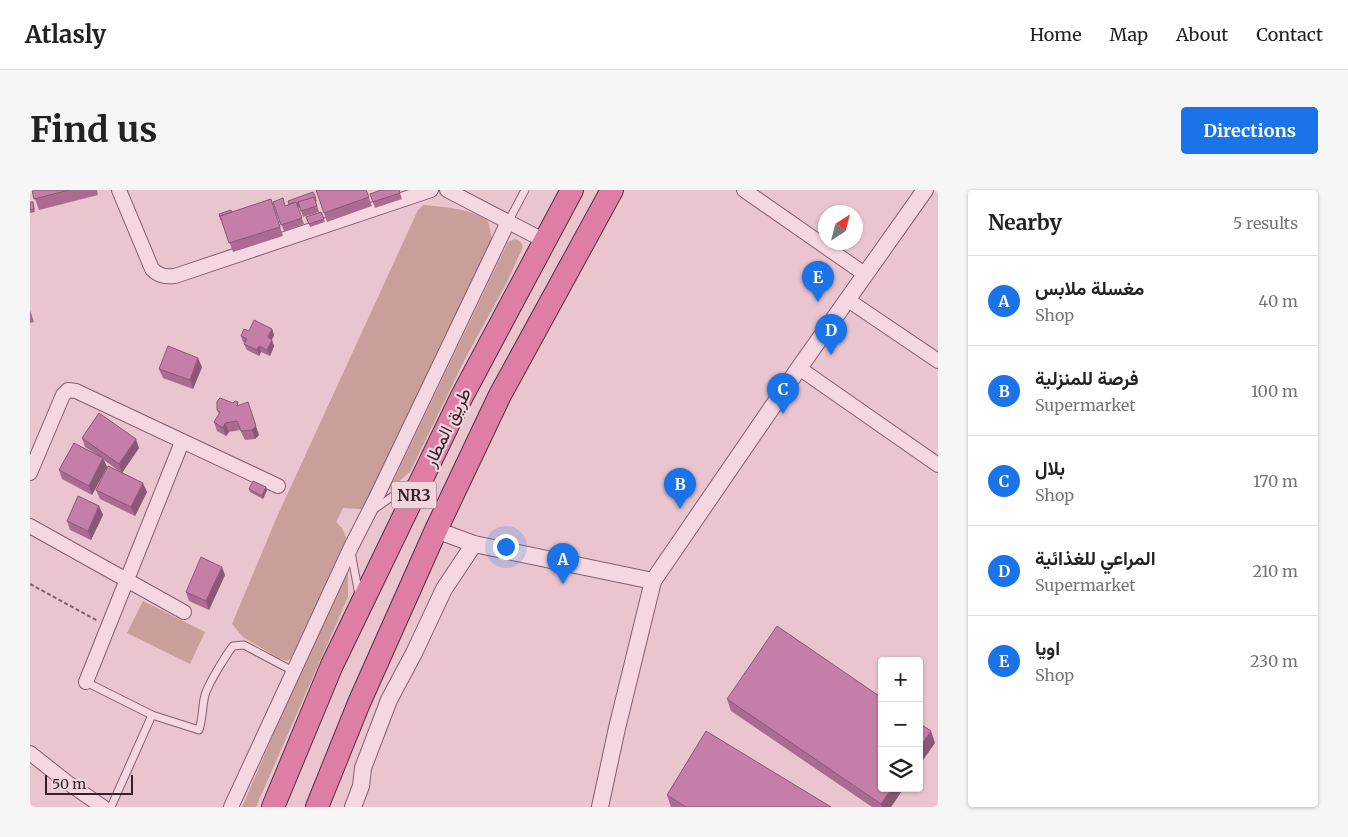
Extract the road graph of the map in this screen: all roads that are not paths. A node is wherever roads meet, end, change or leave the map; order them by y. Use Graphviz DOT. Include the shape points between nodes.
graph roads {
  1 [pos="431,190"];
  2 [pos="448,190"];
  3 [pos="525,190"];
  4 [pos="572,190"];
  5 [pos="612,190"];
  6 [pos="744,190"];
  7 [pos="925,190"];
  8 [pos="123,191"];
  9 [pos="508,222"];
  10 [pos="545,241"];
  11 [pos="866,275"];
  12 [pos="848,300"];
  13 [pos="938,361"];
  14 [pos="799,368"];
  15 [pos="182,442"];
  16 [pos="938,465"];
  17 [pos="30,473"];
  18 [pos="424,475"];
  19 [pos="278,486"];
  20 [pos="368,513"];
  21 [pos="30,526"];
  22 [pos="436,530"];
  23 [pos="474,544"];
  24 [pos="351,546"];
  25 [pos="126,579"];
  26 [pos="653,581"];
  27 [pos="361,605"];
  28 [pos="184,612"];
  29 [pos="293,672"];
  30 [pos="86,682"];
  31 [pos="152,715"];
  32 [pos="30,753"];
  33 [pos="104,807"];
  34 [pos="111,807"];
  35 [pos="231,807"];
  36 [pos="273,807"];
  37 [pos="317,807"];
  38 [pos="353,807"];
  39 [pos="600,807"];
  1 -- 8 [label="street" via="175,276 157,274 152,268"];
  2 -- 9 [label="street"];
  3 -- 9 [label="lane"];
  4 -- 10 [label="highway, طريق المطار / NR3"];
  5 -- 22 [label="highway, طريق المطار / NR3" via="500,395"];
  6 -- 11 [label="street"];
  7 -- 11 [label="street"];
  9 -- 10 [label="street"];
  9 -- 20 [label="street"];
  10 -- 18 [label="highway, طريق المطار / NR3" via="461,398"];
  11 -- 12 [label="street"];
  12 -- 13 [label="street"];
  12 -- 14 [label="street"];
  14 -- 16 [label="street"];
  14 -- 26 [label="street"];
  15 -- 17 [label="street" via="68,390 62,396"];
  15 -- 19 [label="street"];
  15 -- 25 [label="street"];
  18 -- 20 [label="lane"];
  18 -- 27 [label="highway, طريق المطار / NR3"];
  20 -- 24 [label="street"];
  21 -- 25 [label="street"];
  22 -- 23 [label="street"];
  22 -- 37 [label="highway, طريق المطار / NR3"];
  23 -- 26 [label="street"];
  23 -- 38 [label="street" via="444,590 390,700 363,768 361,786"];
  24 -- 27 [label="lane"];
  24 -- 29 [label="street"];
  25 -- 28 [label="street"];
  25 -- 30 [label="street"];
  26 -- 39 [label="street"];
  27 -- 36 [label="highway, طريق المطار / NR3" via="332,665"];
  29 -- 31 [label="lane" via="244,645 233,646 205,694 199,730"];
  29 -- 35 [label="street"];
  30 -- 31 [label="lane"];
  31 -- 34 [label="lane"];
  32 -- 33 [label="street" via="68,784"];
}
